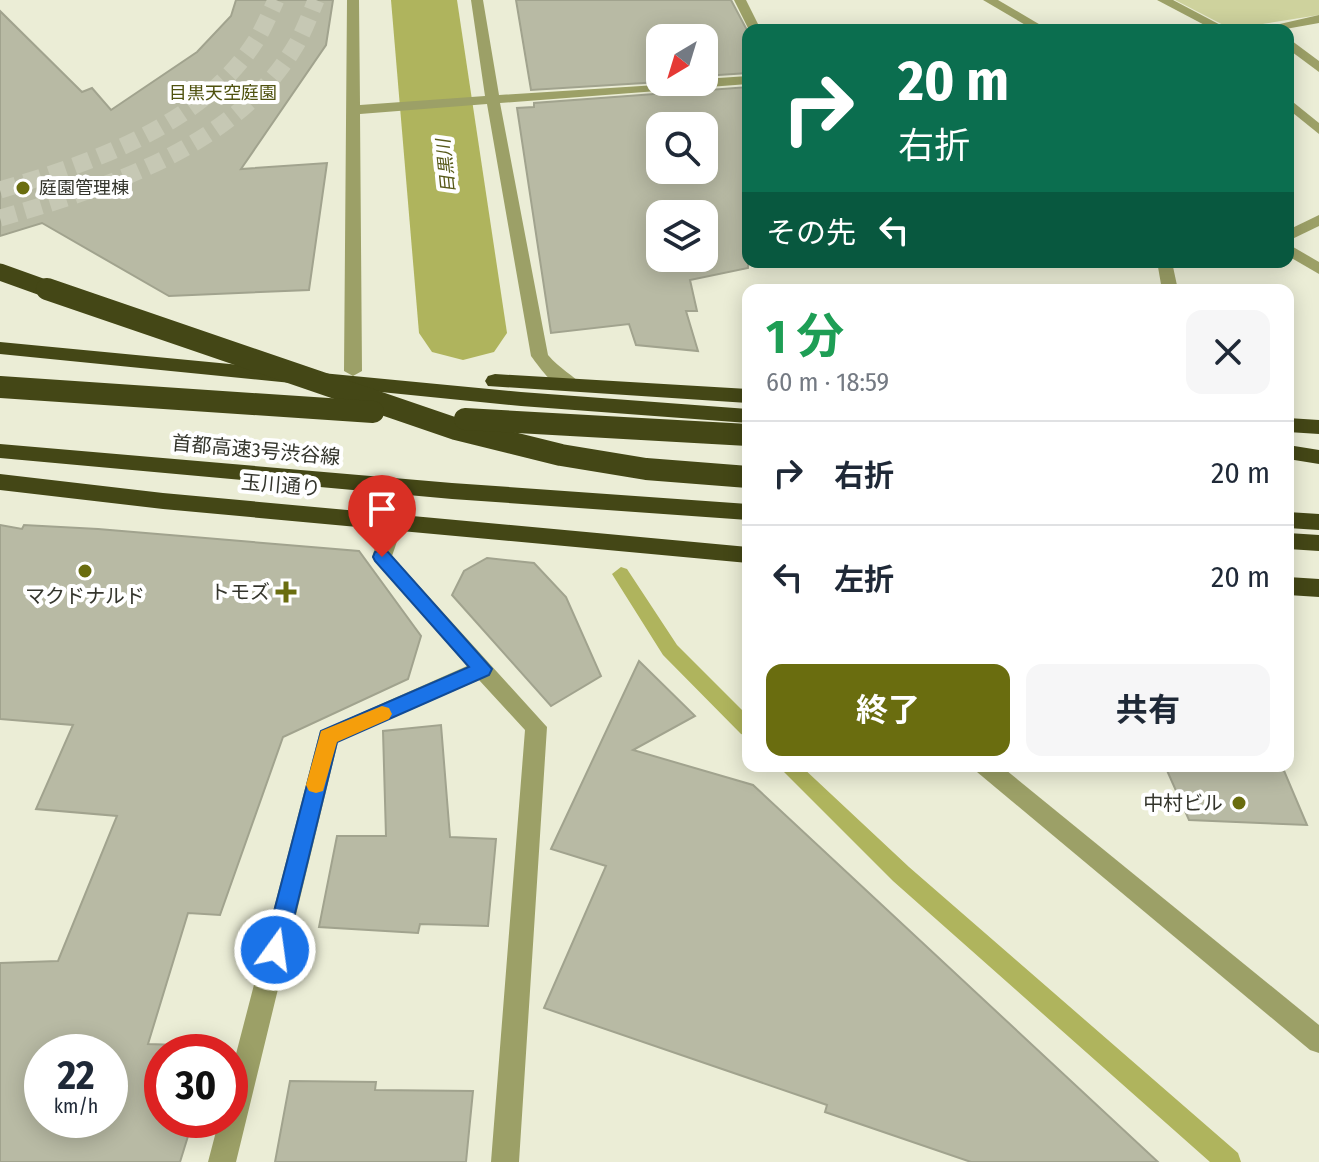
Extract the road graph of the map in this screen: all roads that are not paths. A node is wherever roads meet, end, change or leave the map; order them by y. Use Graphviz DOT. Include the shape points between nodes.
graph roads {
  1 [pos="353,0"];
  2 [pos="477,0"];
  3 [pos="740,0"];
  4 [pos="989,0"];
  5 [pos="1163,0"];
  6 [pos="1319,19"];
  7 [pos="752,24"];
  8 [pos="1032,24"];
  9 [pos="1212,24"];
  10 [pos="1293,24"];
  11 [pos="1294,47"];
  12 [pos="1319,68"];
  13 [pos="742,80"];
  14 [pos="493,100"];
  15 [pos="1294,107"];
  16 [pos="361,110"];
  17 [pos="1319,130"];
  18 [pos="1319,220"];
  19 [pos="1294,233"];
  20 [pos="1294,253"];
  21 [pos="1319,269"];
  22 [pos="0,272"];
  23 [pos="0,347"];
  24 [pos="353,371"];
  25 [pos="574,386"];
  26 [pos="0,387"];
  27 [pos="742,396"];
  28 [pos="742,416"];
  29 [pos="1294,425"];
  30 [pos="1319,427"];
  31 [pos="742,435"];
  32 [pos="0,451"];
  33 [pos="1294,453"];
  34 [pos="1319,459"];
  35 [pos="1294,460"];
  36 [pos="742,477"];
  37 [pos="0,482"];
  38 [pos="742,512"];
  39 [pos="1294,520"];
  40 [pos="394,521"];
  41 [pos="1319,522"];
  42 [pos="1294,541"];
  43 [pos="1319,543"];
  44 [pos="742,557"];
  45 [pos="1294,586"];
  46 [pos="1319,588"];
  47 [pos="482,669"];
  48 [pos="992,772"];
  49 [pos="1319,1041"];
  50 [pos="222,1162"];
  51 [pos="505,1162"];
  1 -- 16 [label="street"];
  2 -- 14 [label="street"];
  3 -- 7 [label="street"];
  4 -- 8 [label="street"];
  5 -- 9 [label="street"];
  6 -- 10 [label="street"];
  11 -- 12 [label="street"];
  13 -- 14 [label="street"];
  14 -- 16 [label="street"];
  14 -- 25 [label="street" via="540,356 557,377"];
  15 -- 17 [label="street"];
  16 -- 24 [label="street" via="350,197"];
  18 -- 19 [label="street"];
  20 -- 21 [label="street"];
  22 -- 36 [label="highway, bridge" via="456,429 646,469"];
  23 -- 24 [label="highway"];
  23 -- 28 [label="highway, bridge"];
  24 -- 25 [label="highway"];
  25 -- 27 [label="highway"];
  26 -- 31 [label="highway, bridge"];
  29 -- 30 [label="highway"];
  32 -- 38 [label="highway, 首都高速3号渋谷線"];
  33 -- 34 [label="highway"];
  34 -- 35 [label="highway"];
  37 -- 40 [label="highway, 玉川通り"];
  39 -- 41 [label="highway"];
  40 -- 44 [label="highway, 玉川通り"];
  40 -- 47 [label="street" via="382,557"];
  42 -- 43 [label="highway"];
  45 -- 46 [label="highway"];
  47 -- 50 [label="street" via="328,737"];
  47 -- 51 [label="street" via="536,727"];
  48 -- 49 [label="street"];
}
